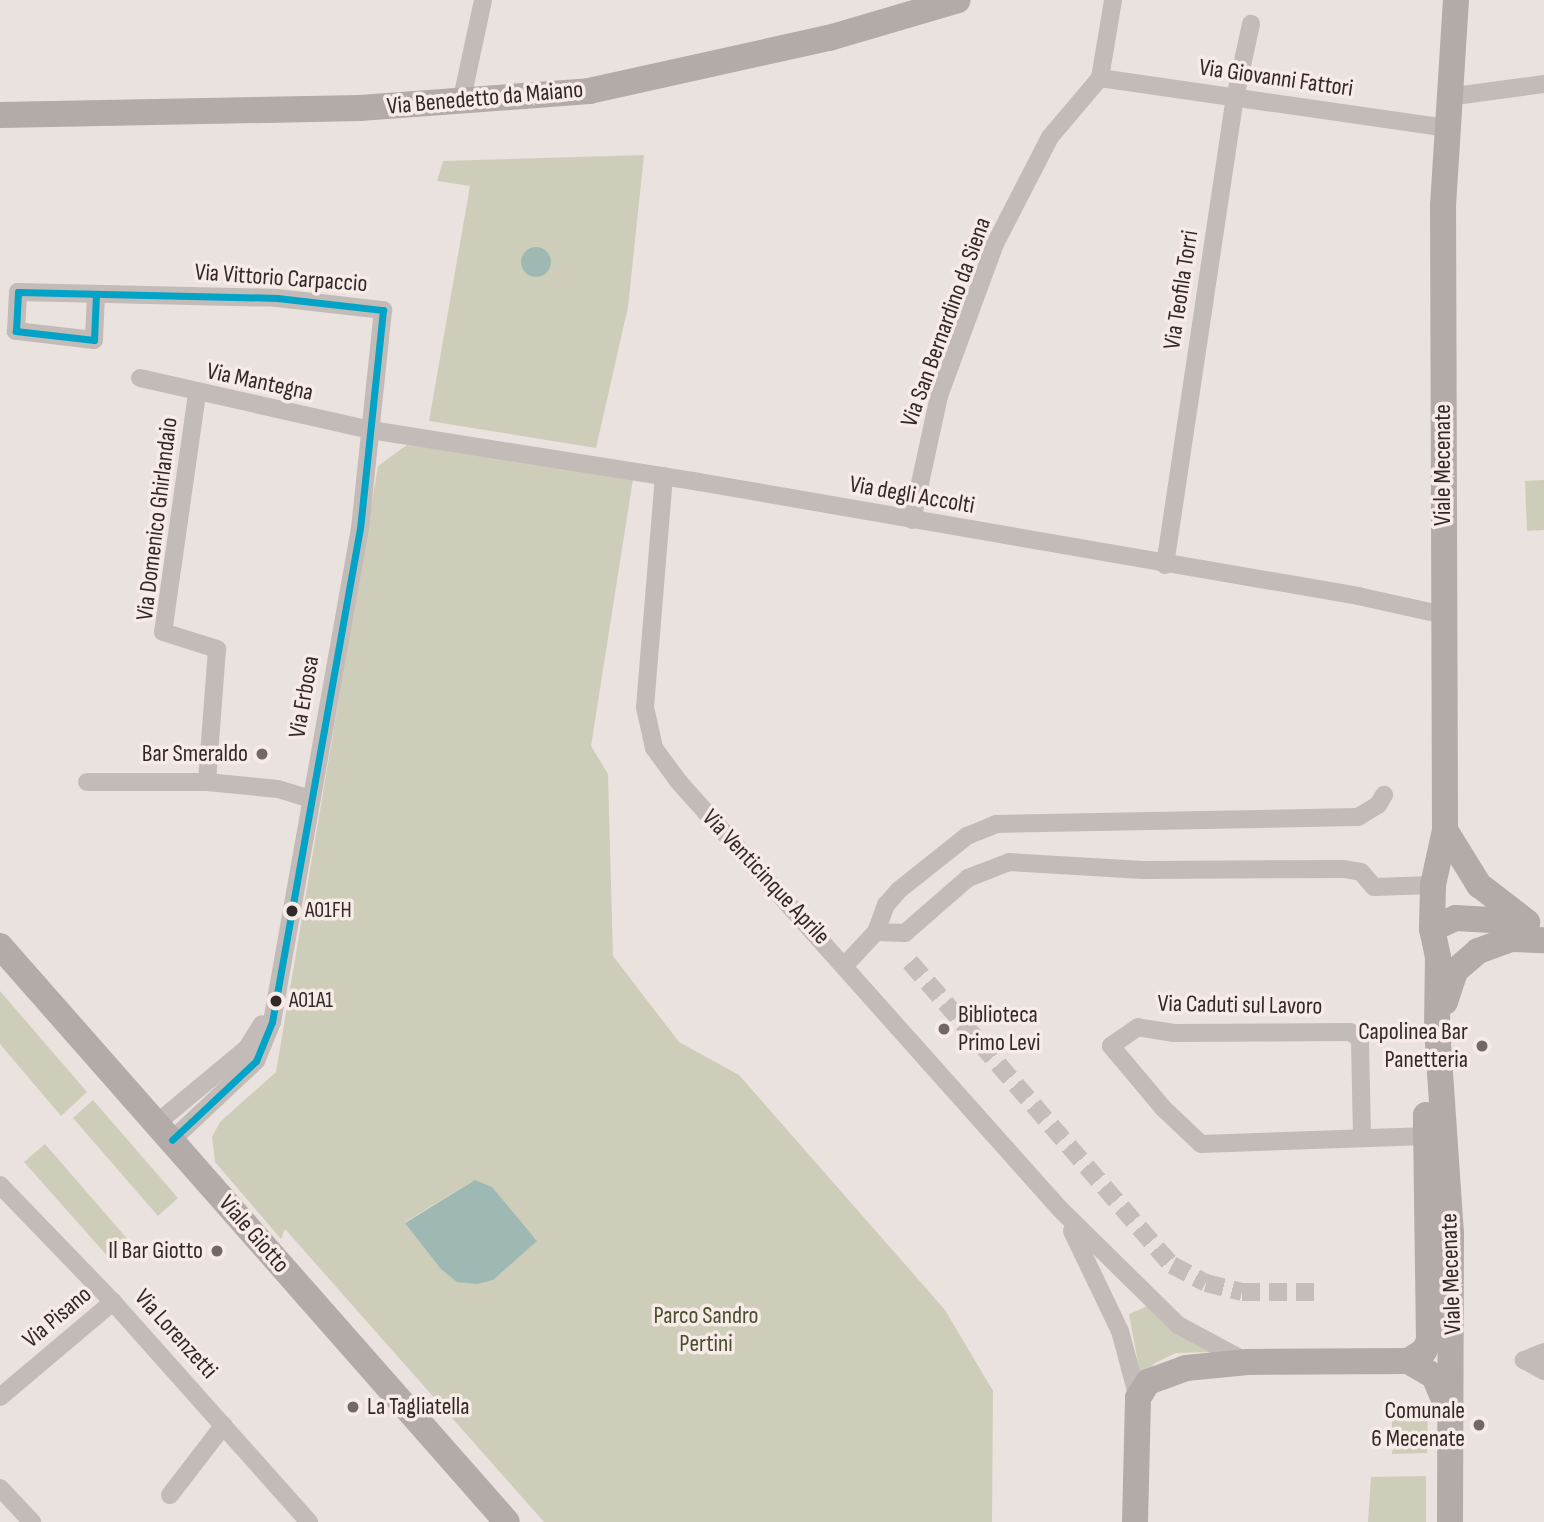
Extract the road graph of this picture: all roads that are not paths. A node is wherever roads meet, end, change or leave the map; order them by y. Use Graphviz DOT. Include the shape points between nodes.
graph roads {
  1 [pos="483,0"];
  2 [pos="958,0"];
  3 [pos="1113,0"];
  4 [pos="1456,0"];
  5 [pos="1251,24"];
  6 [pos="1100,78"];
  7 [pos="1544,84"];
  8 [pos="1448,97"];
  9 [pos="1235,98"];
  10 [pos="461,103"];
  11 [pos="0,115"];
  12 [pos="1446,128"];
  13 [pos="96,294"];
  14 [pos="140,378"];
  15 [pos="197,394"];
  16 [pos="371,430"];
  17 [pos="664,476"];
  18 [pos="912,520"];
  19 [pos="1165,565"];
  20 [pos="1444,615"];
  21 [pos="87,782"];
  22 [pos="207,782"];
  23 [pos="1384,795"];
  24 [pos="311,799"];
  25 [pos="1445,830"];
  26 [pos="1433,885"];
  27 [pos="1432,929"];
  28 [pos="1540,929"];
  29 [pos="876,932"];
  30 [pos="0,947"];
  31 [pos="846,964"];
  32 [pos="1437,1027"];
  33 [pos="164,1132"];
  34 [pos="1427,1136"];
  35 [pos="1362,1137"];
  36 [pos="0,1185"];
  37 [pos="1060,1209"];
  38 [pos="114,1302"];
  39 [pos="1544,1352"];
  40 [pos="1408,1361"];
  41 [pos="1248,1362"];
  42 [pos="1544,1371"];
  43 [pos="0,1397"];
  44 [pos="1138,1398"];
  45 [pos="1449,1412"];
  46 [pos="224,1424"];
  47 [pos="0,1488"];
  48 [pos="170,1495"];
  49 [pos="32,1522"];
  50 [pos="309,1522"];
  51 [pos="507,1522"];
  52 [pos="1135,1522"];
  53 [pos="1450,1522"];
  1 -- 10 [label="street"];
  2 -- 10 [label="main road, Via Benedetto da Maiano" via="715,66 589,90"];
  3 -- 6 [label="street"];
  4 -- 8 [label="main road, Viale Mecenate"];
  5 -- 9 [label="street, Via Teofila Torri"];
  6 -- 9 [label="street, Via Giovanni Fattori"];
  6 -- 18 [label="street, Via San Bernardino da Siena" via="1050,137 995,244 939,397"];
  7 -- 8 [label="street"];
  8 -- 12 [label="main road, Viale Mecenate"];
  9 -- 12 [label="street, Via Giovanni Fattori"];
  9 -- 19 [label="street, Via Teofila Torri"];
  10 -- 11 [label="main road, Via Benedetto da Maiano"];
  12 -- 20 [label="main road, Viale Mecenate"];
  13 -- 13 [label="street, Via Vittorio Carpaccio" via="18,292 16,331 94,340"];
  13 -- 16 [label="street, Via Vittorio Carpaccio" via="277,298 383,310"];
  14 -- 15 [label="street, Via Mantegna"];
  15 -- 16 [label="street, Via Mantegna"];
  15 -- 22 [label="street, Via Domenico Ghirlandaio" via="163,632 217,649"];
  16 -- 17 [label="street, Via degli Accolti"];
  16 -- 24 [label="street, Via Erbosa" via="359,528"];
  17 -- 18 [label="street, Via degli Accolti"];
  17 -- 31 [label="street, Via Venticinque Aprile" via="645,707 654,748 679,782"];
  18 -- 19 [label="street, Via degli Accolti"];
  19 -- 20 [label="street, Via degli Accolti" via="1358,596"];
  20 -- 25 [label="main road, Viale Mecenate"];
  21 -- 22 [label="street"];
  22 -- 24 [label="street" via="278,789"];
  23 -- 29 [label="street" via="1378,805 1358,817 996,824 967,836 899,890 886,905"];
  24 -- 33 [label="street, Via Erbosa" via="272,1021 256,1061"];
  25 -- 26 [label="main road, Viale Mecenate"];
  25 -- 28 [label="main road" via="1479,885"];
  26 -- 27 [label="main road, Viale Mecenate"];
  26 -- 29 [label="street" via="1374,887 1361,872 1344,869 1143,870 1009,862 968,878 905,933"];
  27 -- 28 [label="main road" via="1456,919"];
  27 -- 32 [label="main road, Viale Mecenate" via="1438,957"];
  27 -- 34 [label="main road, Viale Mecenate" via="1423,957"];
  28 -- 32 [label="main road, Viale Mecenate" via="1470,958 1455,971"];
  29 -- 31 [label="street"];
  30 -- 33 [label="main road, Viale Giotto"];
  31 -- 37 [label="street, Via Venticinque Aprile"];
  32 -- 45 [label="main road, Viale Mecenate" via="1451,1234"];
  33 -- 51 [label="main road, Viale Giotto"];
  34 -- 35 [label="street, Via Caduti sul Lavoro"];
  34 -- 40 [label="main road, Viale Mecenate" via="1429,1341 1424,1351"];
  35 -- 35 [label="street, Via Caduti sul Lavoro" via="1201,1144 1163,1108 1111,1046 1138,1027 1174,1033 1350,1032 1360,1040"];
  36 -- 38 [label="street, Via Lorenzetti"];
  37 -- 41 [label="street, Via Venticinque Aprile" via="1178,1325"];
  37 -- 44 [label="street, Via Venticinque Aprile" via="1098,1276 1120,1331"];
  38 -- 43 [label="street, Via Pisano"];
  38 -- 46 [label="street, Via Lorenzetti"];
  39 -- 42 [label="street" via="1524,1360"];
  40 -- 41 [label="main road, Via Venticinque Aprile"];
  40 -- 45 [label="main road" via="1434,1376"];
  41 -- 44 [label="main road, Via Venticinque Aprile" via="1186,1368 1148,1382"];
  44 -- 52 [label="main road, Via Venticinque Aprile"];
  45 -- 53 [label="main road, Viale Mecenate"];
  46 -- 48 [label="street"];
  46 -- 50 [label="street, Via Lorenzetti"];
  47 -- 49 [label="street"];
}
